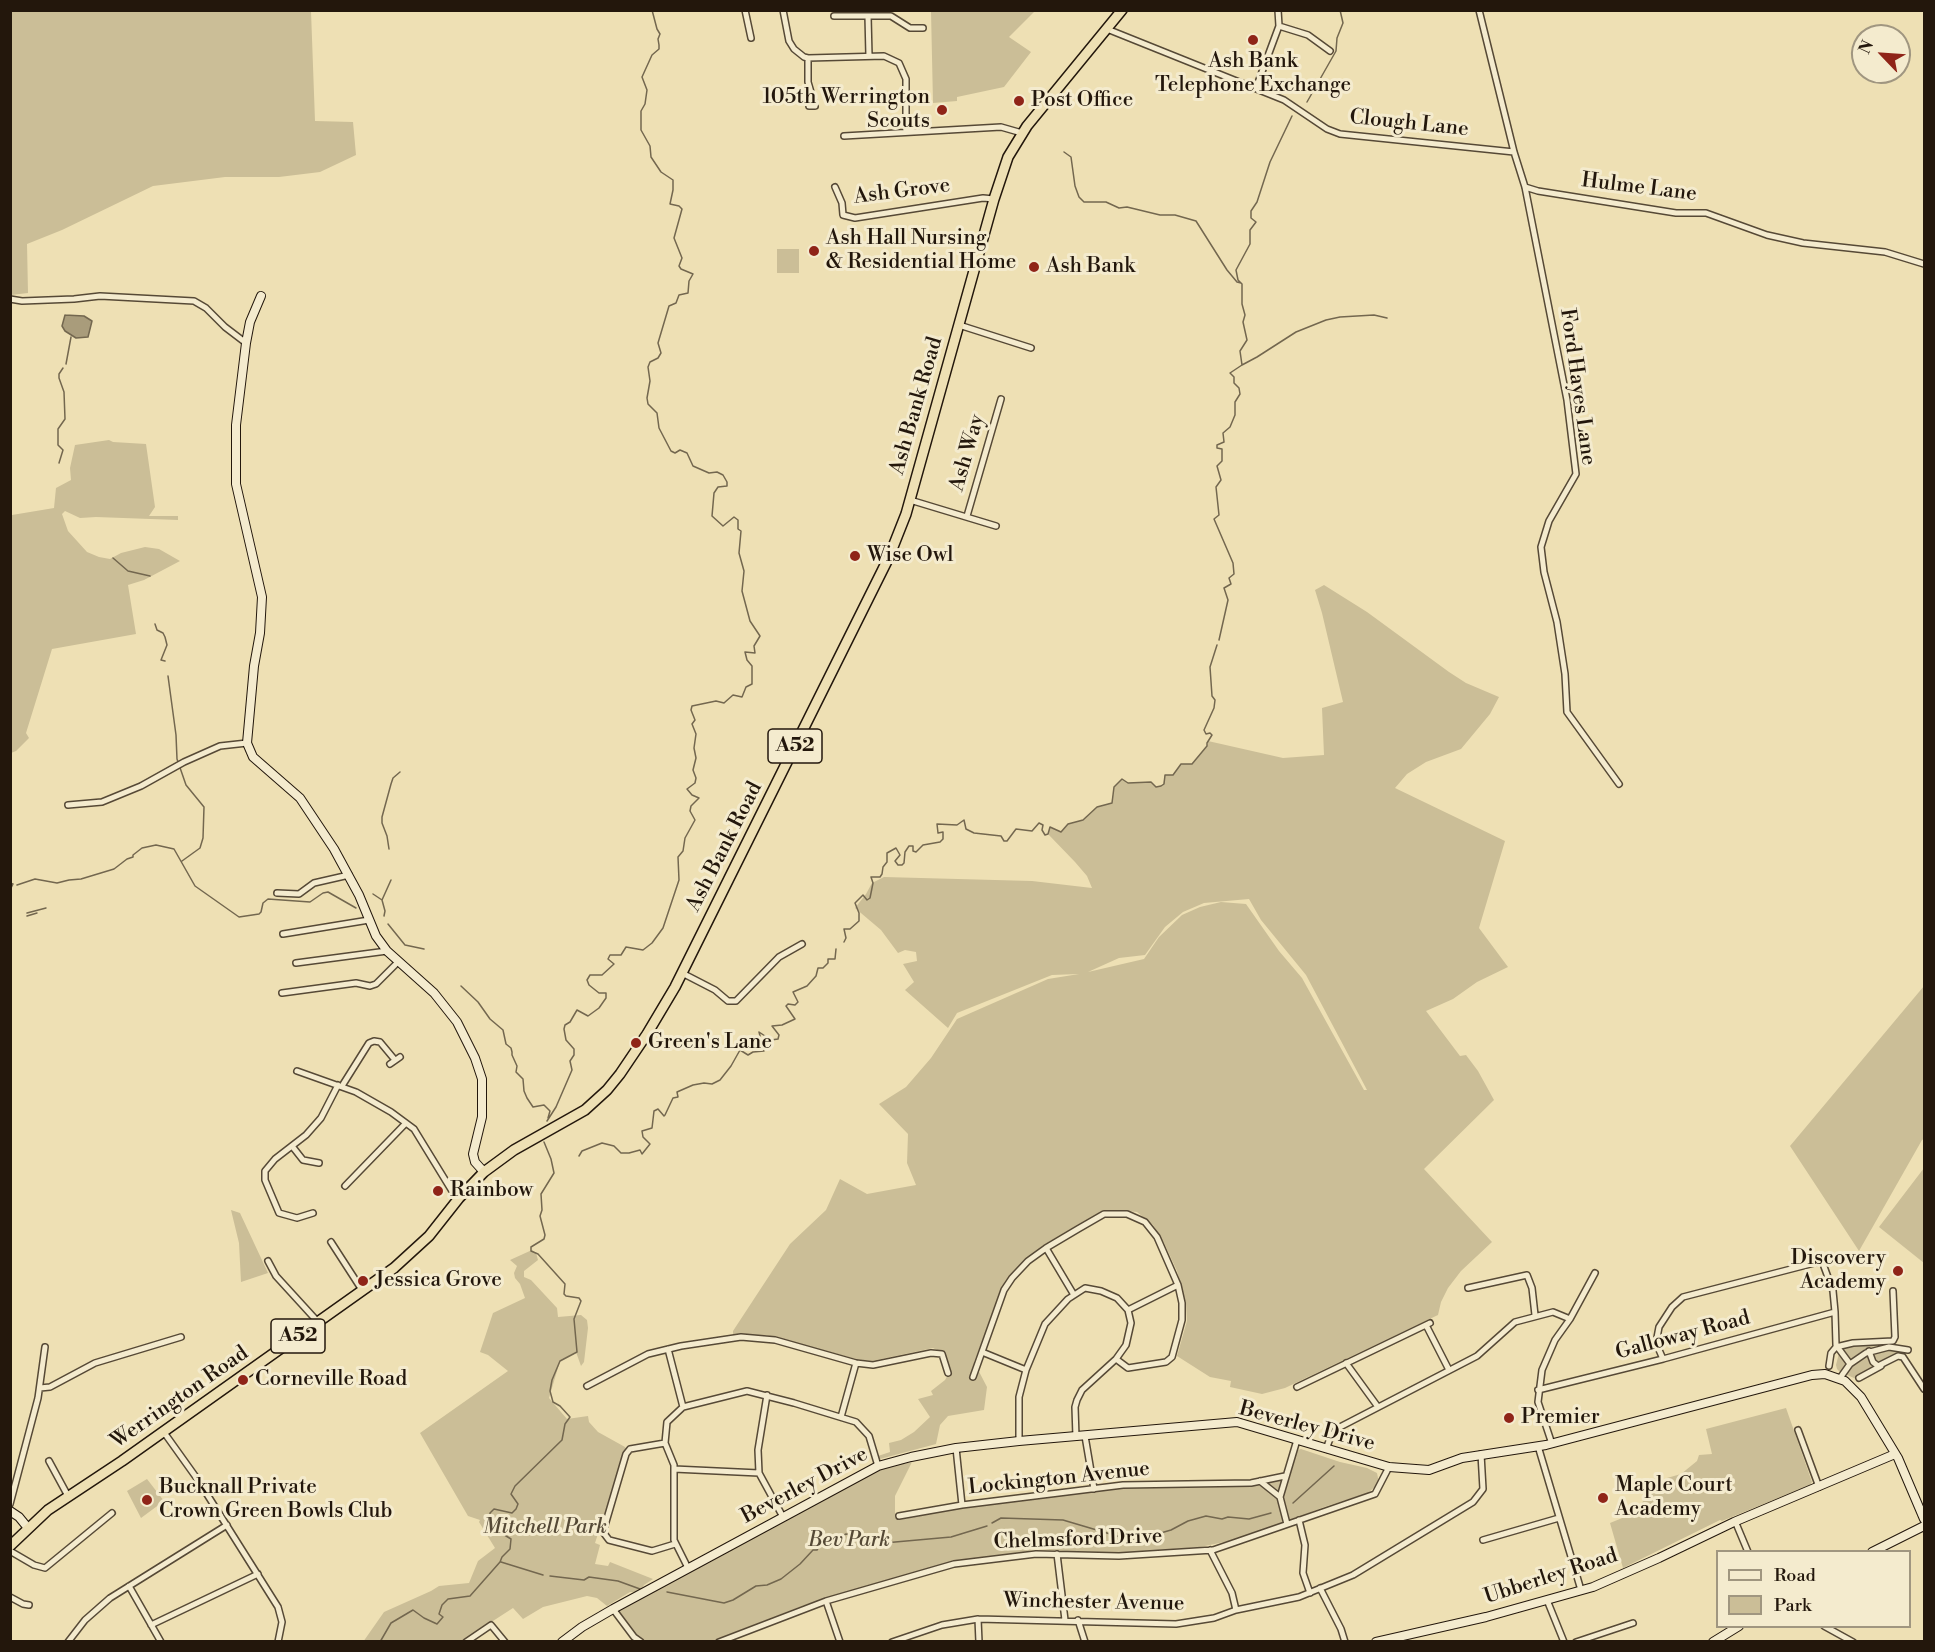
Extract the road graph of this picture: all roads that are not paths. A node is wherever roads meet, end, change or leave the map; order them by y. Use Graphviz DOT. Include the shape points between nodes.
graph roads {
  1 [pos="745,10"];
  2 [pos="783,10"];
  3 [pos="1122,10"];
  4 [pos="1278,10"];
  5 [pos="1479,10"];
  6 [pos="834,16"];
  7 [pos="868,16"];
  8 [pos="1279,26"];
  9 [pos="923,28"];
  10 [pos="1107,29"];
  11 [pos="751,38"];
  12 [pos="1329,40"];
  13 [pos="1325,46"];
  14 [pos="1330,51"];
  15 [pos="869,56"];
  16 [pos="808,58"];
  17 [pos="1256,88"];
  18 [pos="809,106"];
  19 [pos="906,132"];
  20 [pos="1022,133"];
  21 [pos="844,136"];
  22 [pos="1514,152"];
  23 [pos="835,187"];
  24 [pos="1525,187"];
  25 [pos="994,200"];
  26 [pos="1924,264"];
  27 [pos="261,296"];
  28 [pos="10,299"];
  29 [pos="959,326"];
  30 [pos="246,343"];
  31 [pos="1031,348"];
  32 [pos="1001,399"];
  33 [pos="910,500"];
  34 [pos="968,516"];
  35 [pos="996,526"];
  36 [pos="247,743"];
  37 [pos="1620,784"];
  38 [pos="68,805"];
  39 [pos="349,875"];
  40 [pos="277,892"];
  41 [pos="369,920"];
  42 [pos="283,934"];
  43 [pos="802,944"];
  44 [pos="387,951"];
  45 [pos="398,962"];
  46 [pos="296,963"];
  47 [pos="682,973"];
  48 [pos="282,993"];
  49 [pos="395,1060"];
  50 [pos="297,1071"];
  51 [pos="340,1086"];
  52 [pos="406,1123"];
  53 [pos="292,1146"];
  54 [pos="312,1170"];
  55 [pos="484,1173"];
  56 [pos="345,1186"];
  57 [pos="459,1198"];
  58 [pos="313,1213"];
  59 [pos="429,1236"];
  60 [pos="331,1242"];
  61 [pos="1046,1248"];
  62 [pos="268,1261"];
  63 [pos="1594,1273"];
  64 [pos="1178,1285"];
  65 [pos="1468,1288"];
  66 [pos="362,1290"];
  67 [pos="1893,1291"];
  68 [pos="1074,1295"];
  69 [pos="1128,1310"];
  70 [pos="1835,1312"];
  71 [pos="1535,1315"];
  72 [pos="1570,1319"];
  73 [pos="318,1322"];
  74 [pos="181,1337"];
  75 [pos="45,1347"];
  76 [pos="1836,1347"];
  77 [pos="668,1349"];
  78 [pos="1908,1350"];
  79 [pos="982,1352"];
  80 [pos="1869,1352"];
  81 [pos="1116,1359"];
  82 [pos="1663,1359"];
  83 [pos="856,1363"];
  84 [pos="1346,1363"];
  85 [pos="1850,1364"];
  86 [pos="1829,1366"];
  87 [pos="1881,1366"];
  88 [pos="1026,1370"];
  89 [pos="1449,1370"];
  90 [pos="948,1373"];
  91 [pos="973,1377"];
  92 [pos="1840,1378"];
  93 [pos="1859,1378"];
  94 [pos="587,1386"];
  95 [pos="1298,1387"];
  96 [pos="40,1388"];
  97 [pos="1924,1389"];
  98 [pos="1538,1390"];
  99 [pos="767,1395"];
  100 [pos="683,1407"];
  101 [pos="1378,1407"];
  102 [pos="841,1417"];
  103 [pos="1798,1430"];
  104 [pos="164,1431"];
  105 [pos="1085,1436"];
  106 [pos="1076,1437"];
  107 [pos="1297,1440"];
  108 [pos="1019,1441"];
  109 [pos="665,1443"];
  110 [pos="1552,1444"];
  111 [pos="1539,1446"];
  112 [pos="956,1448"];
  113 [pos="1326,1449"];
  114 [pos="1481,1455"];
  115 [pos="1895,1455"];
  116 [pos="49,1461"];
  117 [pos="878,1466"];
  118 [pos="1389,1467"];
  119 [pos="674,1469"];
  120 [pos="759,1473"];
  121 [pos="1285,1476"];
  122 [pos="1260,1481"];
  123 [pos="1819,1487"];
  124 [pos="1094,1488"];
  125 [pos="68,1496"];
  126 [pos="1280,1497"];
  127 [pos="10,1504"];
  128 [pos="962,1506"];
  129 [pos="10,1511"];
  130 [pos="112,1513"];
  131 [pos="899,1516"];
  132 [pos="783,1517"];
  133 [pos="1559,1518"];
  134 [pos="1924,1519"];
  135 [pos="1299,1521"];
  136 [pos="1735,1521"];
  137 [pos="227,1524"];
  138 [pos="1287,1524"];
  139 [pos="1924,1526"];
  140 [pos="28,1528"];
  141 [pos="1483,1540"];
  142 [pos="675,1544"];
  143 [pos="11,1545"];
  144 [pos="1210,1550"];
  145 [pos="1748,1550"];
  146 [pos="1874,1550"];
  147 [pos="1057,1554"];
  148 [pos="688,1568"];
  149 [pos="258,1574"];
  150 [pos="129,1586"];
  151 [pos="1320,1588"];
  152 [pos="1581,1590"];
  153 [pos="1310,1593"];
  154 [pos="10,1597"];
  155 [pos="1547,1600"];
  156 [pos="826,1601"];
  157 [pos="29,1605"];
  158 [pos="612,1609"];
  159 [pos="1236,1610"];
  160 [pos="978,1619"];
  161 [pos="1065,1620"];
  162 [pos="1078,1620"];
  163 [pos="1633,1623"];
  164 [pos="151,1625"];
  165 [pos="1736,1628"];
  166 [pos="1836,1630"];
  167 [pos="68,1641"];
  168 [pos="160,1641"];
  169 [pos="278,1641"];
  170 [pos="466,1641"];
  171 [pos="505,1641"];
  172 [pos="562,1641"];
  173 [pos="641,1641"];
  174 [pos="719,1641"];
  175 [pos="840,1641"];
  176 [pos="892,1641"];
  177 [pos="979,1641"];
  178 [pos="1085,1641"];
  179 [pos="1345,1641"];
  180 [pos="1376,1641"];
  181 [pos="1564,1641"];
  182 [pos="1576,1641"];
  183 [pos="1713,1641"];
  184 [pos="1853,1641"];
  1 -- 11 [label="street"];
  2 -- 16 [label="street" via="791,45"];
  3 -- 10 [label="highway, Ash Bank Road / A52"];
  4 -- 8 [label="street"];
  5 -- 22 [label="street"];
  6 -- 7 [label="street"];
  7 -- 9 [label="street" via="891,16 910,28"];
  7 -- 15 [label="street"];
  8 -- 13 [label="street" via="1308,35"];
  8 -- 17 [label="street"];
  10 -- 17 [label="street, Clough Lane"];
  10 -- 20 [label="highway, Ash Bank Road / A52"];
  12 -- 13 [label="street"];
  13 -- 14 [label="street"];
  15 -- 16 [label="street"];
  15 -- 19 [label="street" via="888,57 903,69"];
  16 -- 18 [label="street" via="808,82 815,106"];
  17 -- 22 [label="street, Clough Lane" via="1340,134"];
  19 -- 20 [label="street" via="1002,127"];
  19 -- 21 [label="street"];
  20 -- 25 [label="highway, Ash Bank Road / A52" via="1008,157"];
  22 -- 24 [label="street"];
  23 -- 25 [label="street, Ash Grove" via="843,215 855,218 983,198"];
  24 -- 26 [label="street, Hulme Lane" via="1676,213 1706,213 1776,237 1886,252"];
  24 -- 37 [label="street, Ford Hayes Lane" via="1567,400 1576,474 1549,521 1542,547 1544,572 1557,622 1567,712"];
  25 -- 29 [label="highway, Ash Bank Road / A52"];
  27 -- 30 [label="street"];
  28 -- 30 [label="street" via="100,296 194,301"];
  29 -- 31 [label="street"];
  29 -- 33 [label="highway, Ash Bank Road / A52"];
  30 -- 36 [label="street" via="236,425 236,484 262,597"];
  32 -- 34 [label="street, Ash Way"];
  33 -- 34 [label="street"];
  33 -- 47 [label="highway, Ash Bank Road / A52" via="889,557"];
  34 -- 35 [label="street"];
  36 -- 38 [label="street" via="220,746 102,802"];
  36 -- 39 [label="street" via="253,757 300,798"];
  39 -- 40 [label="street" via="315,883 298,894"];
  39 -- 41 [label="street"];
  41 -- 42 [label="street"];
  41 -- 44 [label="street"];
  43 -- 47 [label="street" via="779,957 736,1001 728,1001"];
  44 -- 45 [label="street"];
  44 -- 46 [label="street"];
  45 -- 48 [label="street" via="370,986 356,983"];
  45 -- 55 [label="street" via="445,1005 475,1058 483,1091 482,1117 473,1154"];
  47 -- 55 [label="highway, Ash Bank Road / A52" via="663,1009 608,1090 585,1110 514,1150"];
  49 -- 51 [label="street" via="380,1042 369,1043"];
  50 -- 51 [label="street" via="305,1077"];
  51 -- 52 [label="street"];
  51 -- 53 [label="street" via="321,1118"];
  52 -- 56 [label="street"];
  52 -- 57 [label="street" via="414,1129"];
  53 -- 54 [label="street" via="303,1160 315,1163"];
  53 -- 58 [label="street" via="265,1171 265,1180 279,1213 297,1218"];
  55 -- 57 [label="highway, Ash Bank Road / A52"];
  57 -- 59 [label="highway, Ash Bank Road / A52"];
  59 -- 66 [label="highway, Werrington Road / A52"];
  60 -- 66 [label="street"];
  61 -- 64 [label="street" via="1104,1214 1127,1214 1151,1228"];
  61 -- 68 [label="street"];
  61 -- 79 [label="street" via="1028,1261 1004,1290"];
  62 -- 73 [label="street" via="276,1276"];
  63 -- 72 [label="street"];
  64 -- 69 [label="street"];
  64 -- 81 [label="street" via="1182,1320 1172,1358 1128,1368"];
  65 -- 71 [label="street" via="1527,1275"];
  66 -- 73 [label="highway, Werrington Road / A52"];
  67 -- 76 [label="street" via="1893,1341"];
  68 -- 69 [label="street" via="1085,1288 1101,1291 1117,1298"];
  68 -- 88 [label="street" via="1045,1324"];
  69 -- 81 [label="street" via="1131,1323 1126,1345"];
  70 -- 76 [label="street"];
  70 -- 82 [label="street, Galloway Road"];
  70 -- 82 [label="street" via="1829,1276 1822,1261 1683,1297 1659,1327 1656,1343"];
  71 -- 72 [label="street" via="1552,1312"];
  71 -- 89 [label="street" via="1515,1322 1477,1356"];
  72 -- 98 [label="street" via="1550,1351"];
  73 -- 104 [label="highway, Werrington Road / A52"];
  74 -- 96 [label="street" via="95,1364 50,1387"];
  75 -- 96 [label="street"];
  76 -- 85 [label="street"];
  76 -- 86 [label="street"];
  77 -- 83 [label="street" via="758,1337"];
  77 -- 94 [label="street" via="648,1354"];
  77 -- 100 [label="street"];
  78 -- 80 [label="street" via="1889,1347"];
  79 -- 88 [label="street"];
  79 -- 91 [label="street"];
  80 -- 85 [label="street"];
  80 -- 87 [label="street" via="1875,1365"];
  81 -- 106 [label="street" via="1082,1390 1074,1407"];
  82 -- 98 [label="street, Galloway Road"];
  83 -- 90 [label="street" via="873,1365 942,1354"];
  83 -- 102 [label="street"];
  84 -- 89 [label="street" via="1428,1324"];
  84 -- 95 [label="street"];
  84 -- 101 [label="street"];
  85 -- 92 [label="street"];
  87 -- 93 [label="street"];
  87 -- 97 [label="street" via="1903,1357"];
  88 -- 108 [label="street" via="1019,1397"];
  89 -- 101 [label="street"];
  92 -- 110 [label="street, Beverley Drive" via="1812,1375"];
  92 -- 115 [label="street" via="1861,1397"];
  96 -- 127 [label="street"];
  98 -- 110 [label="street" via="1538,1402"];
  99 -- 100 [label="street" via="747,1390"];
  99 -- 102 [label="street"];
  99 -- 120 [label="street" via="758,1450"];
  100 -- 109 [label="street" via="667,1422"];
  101 -- 113 [label="street" via="1336,1430"];
  102 -- 117 [label="street" via="856,1422 869,1436"];
  103 -- 123 [label="street"];
  104 -- 125 [label="highway, Werrington Road / A52"];
  104 -- 137 [label="street"];
  105 -- 106 [label="street, Beverley Drive"];
  105 -- 107 [label="street, Beverley Drive" via="1237,1422"];
  105 -- 124 [label="street"];
  106 -- 108 [label="street, Beverley Drive"];
  107 -- 113 [label="street, Beverley Drive"];
  107 -- 121 [label="street"];
  108 -- 112 [label="street, Beverley Drive"];
  109 -- 119 [label="street"];
  109 -- 142 [label="street" via="630,1449 626,1454 603,1532 609,1540 652,1551"];
  110 -- 111 [label="street, Beverley Drive"];
  111 -- 114 [label="street, Beverley Drive"];
  111 -- 133 [label="street"];
  112 -- 117 [label="street, Beverley Drive"];
  112 -- 128 [label="street"];
  113 -- 118 [label="street, Beverley Drive"];
  114 -- 118 [label="street, Beverley Drive" via="1429,1470"];
  114 -- 151 [label="street, Winchester Avenue" via="1483,1489 1473,1502 1353,1575"];
  115 -- 123 [label="street, Ubberley Road"];
  115 -- 134 [label="street"];
  116 -- 125 [label="street"];
  117 -- 132 [label="street, Beverley Drive"];
  118 -- 135 [label="street, Chelmsford Drive" via="1375,1494"];
  119 -- 120 [label="street"];
  119 -- 142 [label="street"];
  120 -- 132 [label="street"];
  121 -- 122 [label="street, Lockington Avenue"];
  121 -- 126 [label="street"];
  122 -- 124 [label="street, Lockington Avenue"];
  122 -- 126 [label="street"];
  123 -- 136 [label="street, Ubberley Road"];
  124 -- 128 [label="street, Lockington Avenue"];
  125 -- 140 [label="highway, Werrington Road / A52"];
  126 -- 138 [label="street"];
  128 -- 131 [label="street, Lockington Avenue"];
  129 -- 140 [label="street"];
  130 -- 143 [label="street" via="45,1568 34,1566"];
  132 -- 148 [label="street, Beverley Drive"];
  133 -- 141 [label="street"];
  133 -- 152 [label="street"];
  135 -- 138 [label="street, Chelmsford Drive"];
  135 -- 153 [label="street" via="1305,1545 1303,1573"];
  136 -- 145 [label="street"];
  136 -- 152 [label="street, Ubberley Road"];
  137 -- 149 [label="street"];
  137 -- 150 [label="street"];
  138 -- 144 [label="street, Chelmsford Drive"];
  139 -- 146 [label="street"];
  140 -- 143 [label="highway, Werrington Road / A52"];
  142 -- 148 [label="street"];
  144 -- 147 [label="street, Chelmsford Drive" via="1119,1556"];
  144 -- 159 [label="street" via="1232,1593"];
  147 -- 156 [label="street, Chelmsford Drive" via="954,1564"];
  147 -- 161 [label="street"];
  148 -- 158 [label="street, Beverley Drive"];
  149 -- 164 [label="street"];
  149 -- 169 [label="street" via="281,1615"];
  150 -- 164 [label="street"];
  150 -- 167 [label="street" via="93,1612"];
  151 -- 153 [label="street, Winchester Avenue"];
  151 -- 179 [label="street"];
  152 -- 155 [label="street, Ubberley Road"];
  153 -- 159 [label="street, Winchester Avenue"];
  154 -- 157 [label="street"];
  155 -- 180 [label="street, Ubberley Road"];
  155 -- 181 [label="street"];
  156 -- 174 [label="street, Chelmsford Drive"];
  156 -- 175 [label="street"];
  158 -- 172 [label="street, Beverley Drive"];
  158 -- 173 [label="street"];
  159 -- 162 [label="street, Winchester Avenue" via="1176,1624"];
  160 -- 161 [label="street, Winchester Avenue"];
  160 -- 176 [label="street, Winchester Avenue" via="942,1625"];
  160 -- 177 [label="street"];
  161 -- 162 [label="street, Winchester Avenue"];
  162 -- 178 [label="street"];
  163 -- 182 [label="street"];
  164 -- 168 [label="street"];
  165 -- 183 [label="street"];
  166 -- 184 [label="street"];
  170 -- 171 [label="street" via="491,1625"];
}
